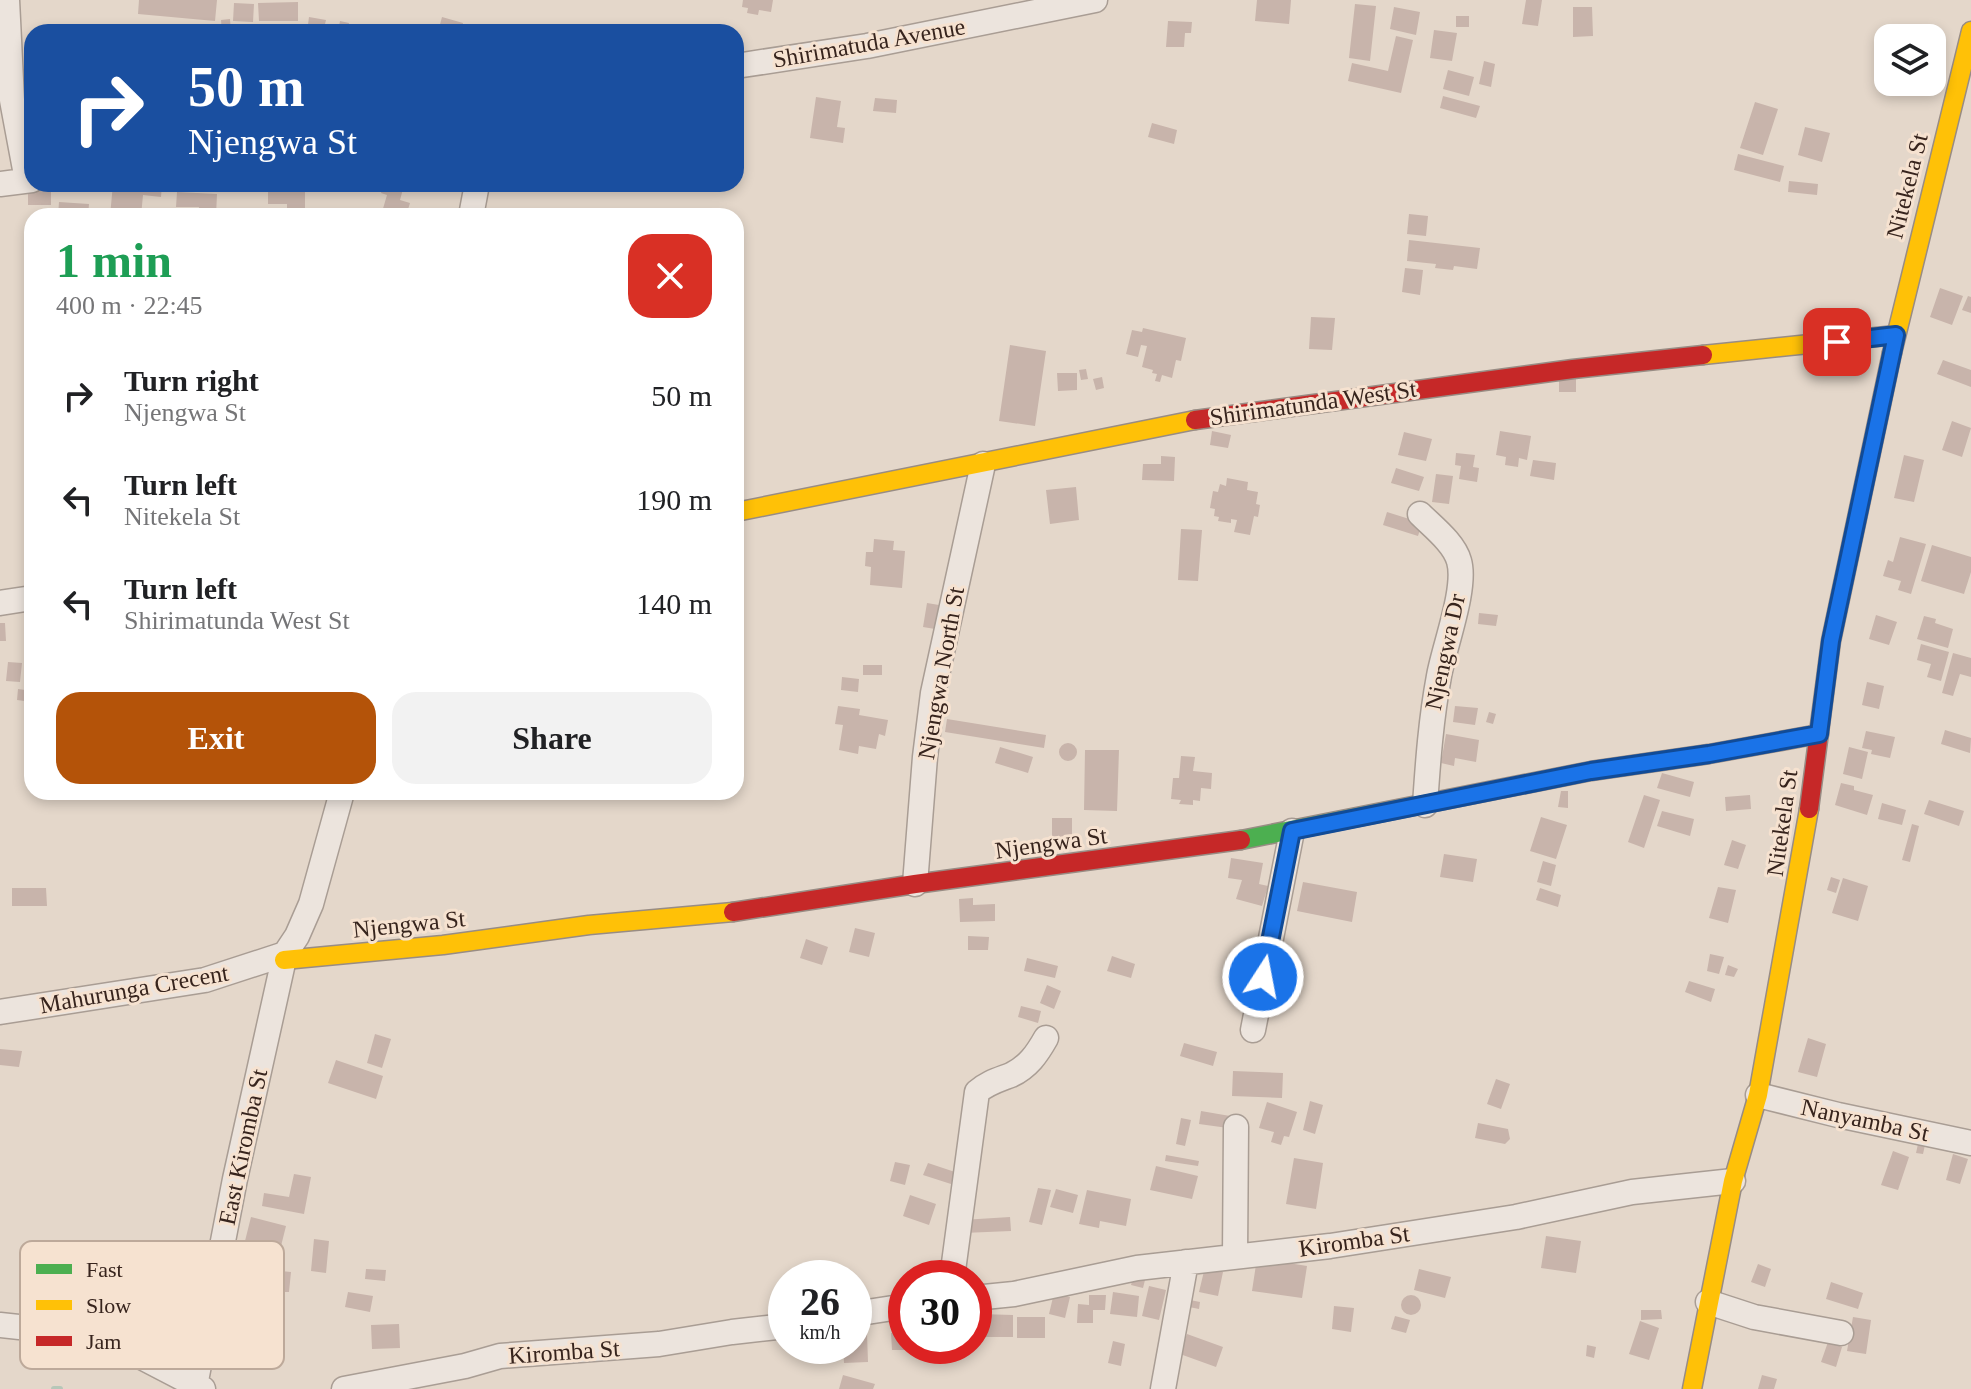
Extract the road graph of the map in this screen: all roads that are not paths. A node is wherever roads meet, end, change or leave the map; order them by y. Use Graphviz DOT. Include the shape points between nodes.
graph roads {
  1 [pos="7,0"];
  2 [pos="1095,0"];
  3 [pos="1971,31"];
  4 [pos="744,65"];
  5 [pos="1965,77"];
  6 [pos="24,156"];
  7 [pos="24,181"];
  8 [pos="0,184"];
  9 [pos="1896,335"];
  10 [pos="983,464"];
  11 [pos="744,510"];
  12 [pos="1420,514"];
  13 [pos="24,599"];
  14 [pos="0,603"];
  15 [pos="1819,734"];
  16 [pos="340,800"];
  17 [pos="1425,805"];
  18 [pos="1292,831"];
  19 [pos="915,884"];
  20 [pos="284,957"];
  21 [pos="0,1012"];
  22 [pos="1253,1030"];
  23 [pos="1046,1038"];
  24 [pos="1758,1095"];
  25 [pos="1236,1127"];
  26 [pos="1971,1143"];
  27 [pos="1733,1181"];
  28 [pos="224,1241"];
  29 [pos="1235,1256"];
  30 [pos="954,1260"];
  31 [pos="1186,1262"];
  32 [pos="992,1296"];
  33 [pos="1708,1302"];
  34 [pos="0,1325"];
  35 [pos="20,1328"];
  36 [pos="768,1328"];
  37 [pos="1841,1333"];
  38 [pos="163,1369"];
  39 [pos="199,1388"];
  40 [pos="344,1389"];
  41 [pos="1163,1389"];
  42 [pos="1692,1389"];
  1 -- 6 [label="street" via="12,100"];
  2 -- 4 [label="street, Shirimatuda Avenue"];
  3 -- 5 [label="street, Nitekela St"];
  5 -- 9 [label="street, Nitekela St"];
  7 -- 8 [label="street"];
  9 -- 10 [label="street, Shirimatunda West St" via="1427,387 1116,434"];
  9 -- 15 [label="street, Nitekela St" via="1831,641"];
  10 -- 11 [label="street, Shirimatunda West St"];
  10 -- 19 [label="street, Njengwa North St" via="933,693"];
  12 -- 17 [label="street, Njengwa Dr" via="1450,545 1461,576 1432,717"];
  13 -- 14 [label="street"];
  15 -- 17 [label="street, Njengwa St" via="1591,771"];
  15 -- 24 [label="street, Nitekela St" via="1794,906"];
  16 -- 20 [label="street" via="311,904"];
  17 -- 18 [label="street, Njengwa St"];
  18 -- 19 [label="street, Njengwa St"];
  18 -- 22 [label="street"];
  19 -- 20 [label="street, Njengwa St" via="721,914"];
  20 -- 21 [label="street, Mahurunga Crecent" via="205,980"];
  20 -- 28 [label="street, East Kiromba St"];
  23 -- 30 [label="street" via="1025,1066 977,1092"];
  24 -- 26 [label="street, Nanyamba St"];
  24 -- 27 [label="street, Nitekela St"];
  25 -- 29 [label="street"];
  27 -- 29 [label="street, Kiromba St" via="1632,1192 1516,1217 1330,1246"];
  27 -- 33 [label="street, Nitekela St"];
  29 -- 31 [label="street, Kiromba St"];
  31 -- 32 [label="street, Kiromba St"];
  31 -- 41 [label="street"];
  33 -- 37 [label="street" via="1754,1317"];
  33 -- 42 [label="street, Nitekela St"];
  34 -- 35 [label="street"];
  36 -- 40 [label="street, Kiromba St" via="659,1344 500,1356"];
  38 -- 39 [label="street"];
}
